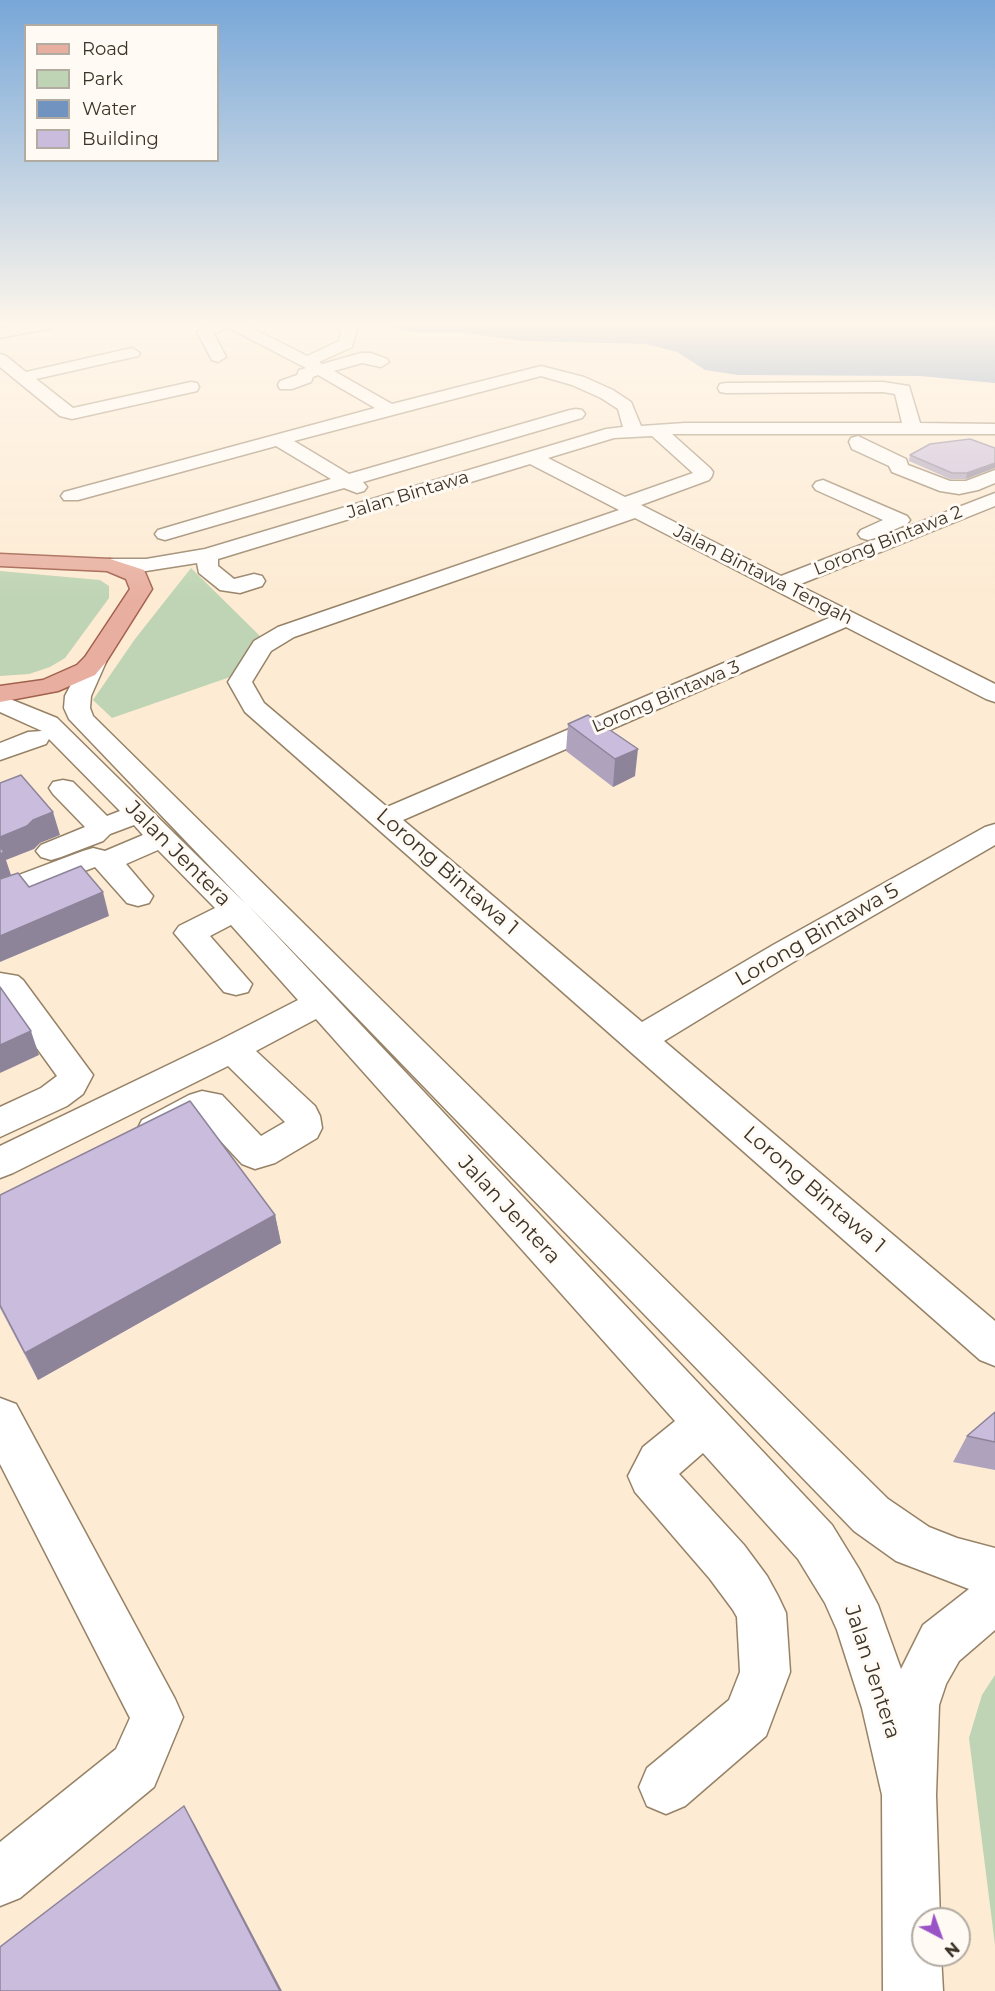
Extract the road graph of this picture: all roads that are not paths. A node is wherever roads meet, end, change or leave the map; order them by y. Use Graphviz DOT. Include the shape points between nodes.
graph roads {
  1 [pos="368,416"];
  2 [pos="569,416"];
  3 [pos="630,416"];
  4 [pos="910,416"];
  5 [pos="655,429"];
  6 [pos="995,429"];
  7 [pos="632,430"];
  8 [pos="914,430"];
  9 [pos="278,440"];
  10 [pos="995,441"];
  11 [pos="851,443"];
  12 [pos="825,448"];
  13 [pos="531,457"];
  14 [pos="995,476"];
  15 [pos="347,480"];
  16 [pos="823,486"];
  17 [pos="71,496"];
  18 [pos="995,499"];
  19 [pos="382,502"];
  20 [pos="631,507"];
  21 [pos="165,534"];
  22 [pos="861,537"];
  23 [pos="208,555"];
  24 [pos="0,560"];
  25 [pos="180,560"];
  26 [pos="110,565"];
  27 [pos="254,581"];
  28 [pos="780,584"];
  29 [pos="141,590"];
  30 [pos="848,618"];
  31 [pos="94,662"];
  32 [pos="0,694"];
  33 [pos="995,694"];
  34 [pos="0,703"];
  35 [pos="37,738"];
  36 [pos="0,752"];
  37 [pos="63,788"];
  38 [pos="385,818"];
  39 [pos="149,826"];
  40 [pos="100,828"];
  41 [pos="995,833"];
  42 [pos="106,861"];
  43 [pos="0,871"];
  44 [pos="0,893"];
  45 [pos="138,896"];
  46 [pos="235,910"];
  47 [pos="0,984"];
  48 [pos="237,984"];
  49 [pos="319,1003"];
  50 [pos="640,1040"];
  51 [pos="232,1049"];
  52 [pos="47,1088"];
  53 [pos="0,1123"];
  54 [pos="74,1126"];
  55 [pos="127,1144"];
  56 [pos="0,1163"];
  57 [pos="995,1347"];
  58 [pos="0,1419"];
  59 [pos="705,1423"];
  60 [pos="995,1572"];
  61 [pos="995,1604"];
  62 [pos="666,1787"];
  63 [pos="909,1795"];
  64 [pos="0,1878"];
  65 [pos="913,1991"];
  1 -- 9 [label="street"];
  2 -- 15 [label="street"];
  3 -- 7 [label="street"];
  4 -- 8 [label="street"];
  5 -- 7 [label="street, Jalan Bintawa"];
  5 -- 11 [label="street, Jalan Bintawa"];
  5 -- 20 [label="street, Lorong Bintawa 1" via="703,472 702,476"];
  6 -- 8 [label="street, Jalan Bintawa"];
  7 -- 13 [label="street, Jalan Bintawa"];
  8 -- 11 [label="street, Jalan Bintawa"];
  9 -- 15 [label="street"];
  9 -- 17 [label="street"];
  10 -- 11 [label="street"];
  11 -- 12 [label="street" via="813,443"];
  11 -- 14 [label="street" via="947,487 958,488"];
  13 -- 19 [label="street, Jalan Bintawa"];
  13 -- 20 [label="street, Jalan Bintawa Tengah"];
  15 -- 19 [label="street"];
  15 -- 21 [label="street"];
  16 -- 22 [label="street" via="900,520"];
  18 -- 22 [label="street, Lorong Bintawa 2"];
  19 -- 23 [label="street, Jalan Bintawa"];
  20 -- 28 [label="street, Jalan Bintawa Tengah"];
  20 -- 38 [label="street, Lorong Bintawa 1" via="326,616 262,646 240,682 254,707"];
  22 -- 28 [label="street, Lorong Bintawa 2"];
  23 -- 25 [label="street, Jalan Bintawa"];
  23 -- 27 [label="street" via="207,568 228,585"];
  24 -- 26 [label="main road"];
  25 -- 26 [label="street, Jalan Bintawa"];
  25 -- 29 [label="street" via="150,579"];
  26 -- 29 [label="main road" via="136,575"];
  28 -- 30 [label="street, Jalan Bintawa Tengah"];
  29 -- 31 [label="main road"];
  30 -- 33 [label="street, Jalan Bintawa Tengah"];
  30 -- 38 [label="street, Lorong Bintawa 3"];
  31 -- 32 [label="main road" via="86,670 49,686"];
  31 -- 60 [label="street, Jalan Jentera" via="78,696 77,708 82,719 871,1515 913,1544"];
  34 -- 39 [label="street, Jalan Jentera" via="48,723"];
  35 -- 36 [label="street"];
  37 -- 40 [label="street"];
  38 -- 50 [label="street, Lorong Bintawa 1"];
  39 -- 40 [label="street"];
  39 -- 42 [label="street"];
  39 -- 46 [label="street, Jalan Jentera"];
  40 -- 43 [label="street" via="93,835"];
  41 -- 50 [label="street, Lorong Bintawa 5"];
  42 -- 44 [label="street" via="93,857"];
  42 -- 45 [label="street"];
  46 -- 48 [label="street" via="190,933"];
  46 -- 49 [label="street, Jalan Jentera"];
  47 -- 52 [label="street" via="11,988 73,1070 70,1085"];
  49 -- 51 [label="street"];
  49 -- 59 [label="street, Jalan Jentera"];
  50 -- 57 [label="street, Lorong Bintawa 1"];
  51 -- 54 [label="street"];
  51 -- 55 [label="street" via="302,1116 304,1128 255,1154 209,1106 202,1105"];
  52 -- 53 [label="street"];
  52 -- 54 [label="street"];
  54 -- 56 [label="street"];
  58 -- 64 [label="street" via="157,1717 135,1768"];
  59 -- 62 [label="street" via="658,1462 651,1476 750,1593 761,1613 765,1672 748,1718"];
  59 -- 63 [label="street, Jalan Jentera" via="815,1542 842,1586 860,1623"];
  61 -- 63 [label="street" via="983,1608 941,1643 926,1672 914,1705"];
  63 -- 65 [label="street"];
}
